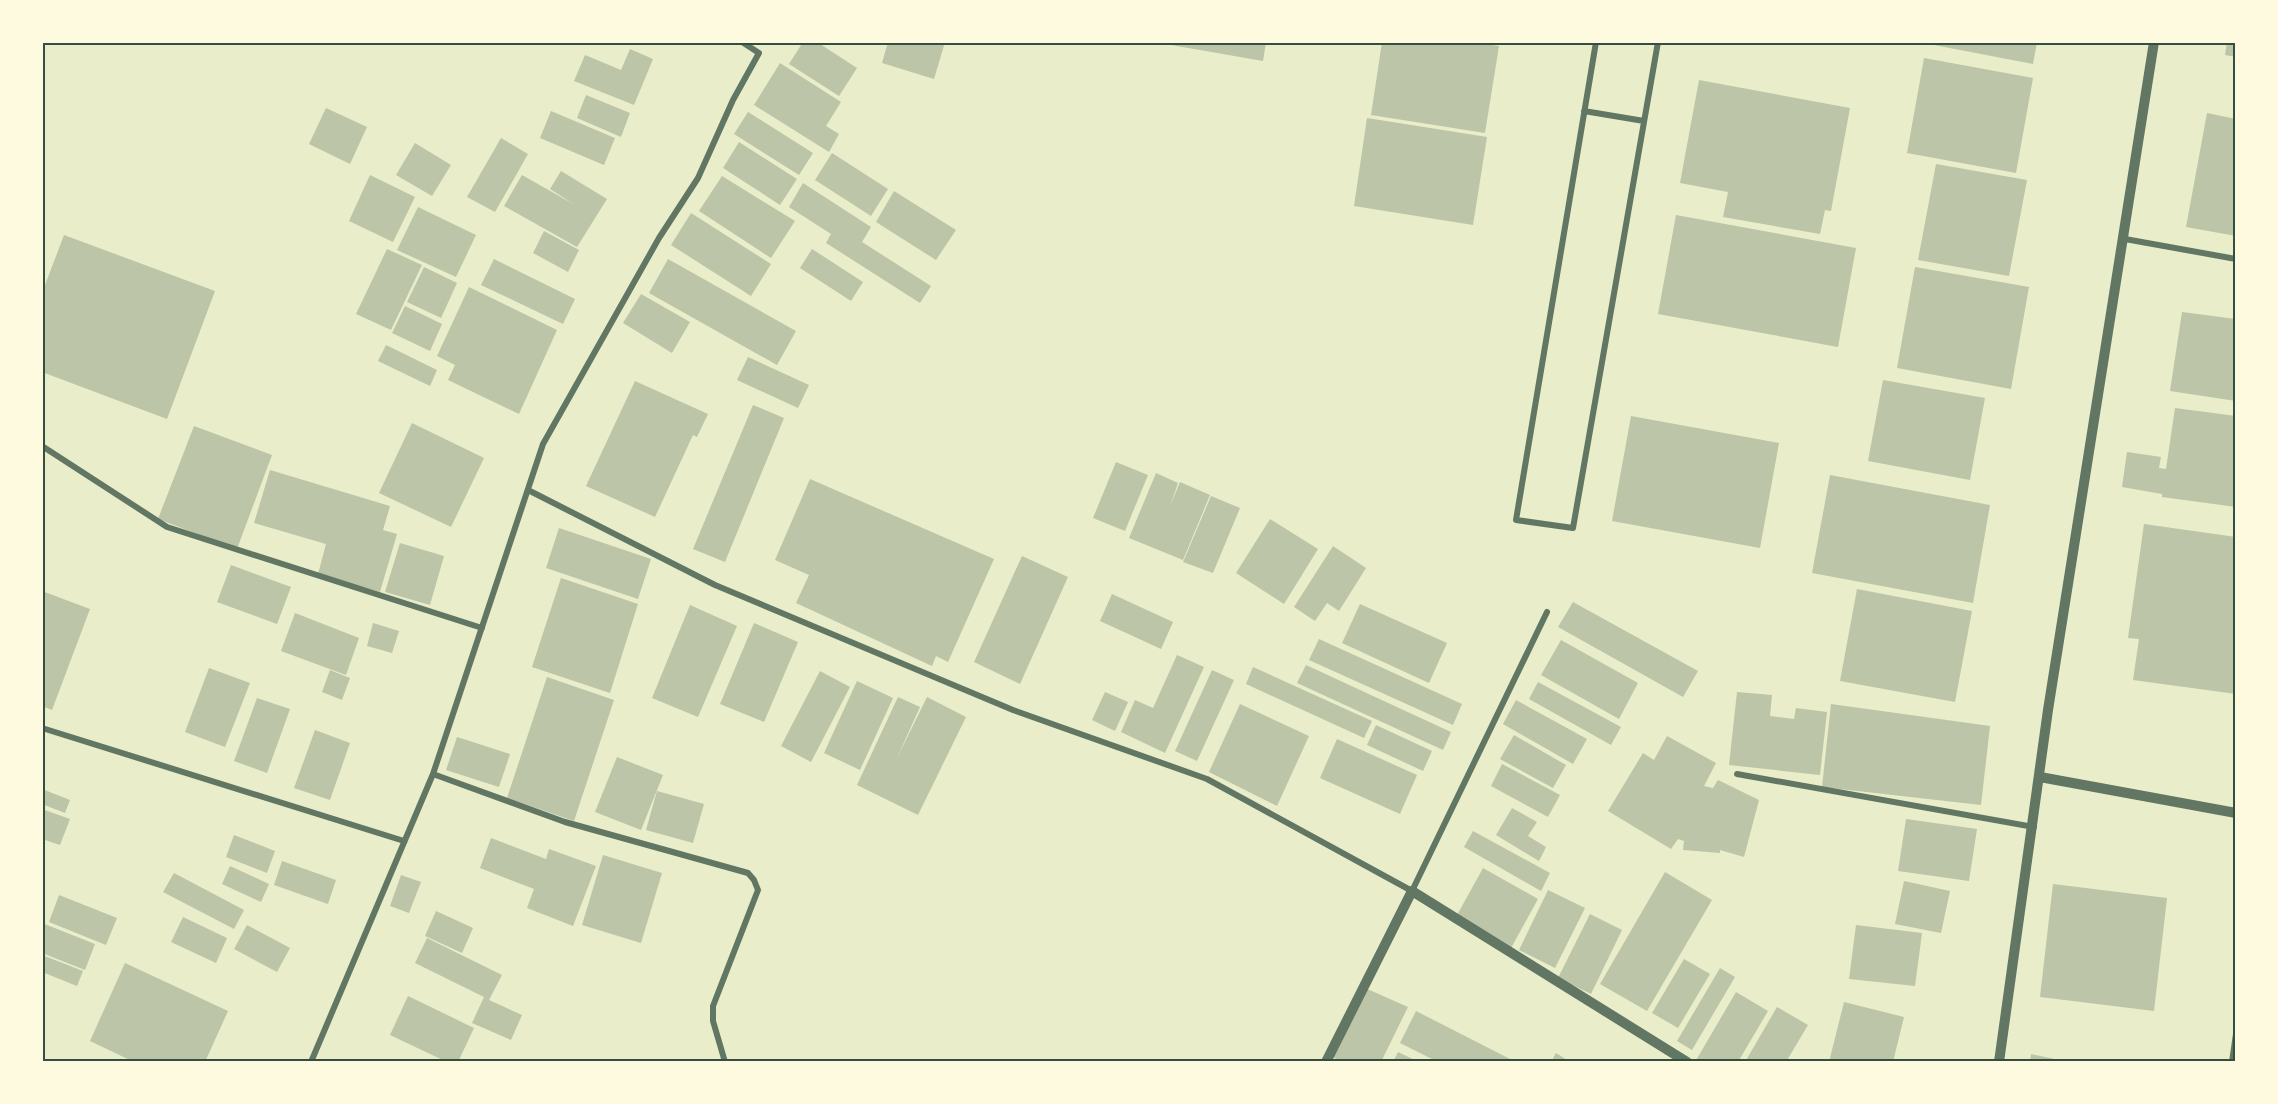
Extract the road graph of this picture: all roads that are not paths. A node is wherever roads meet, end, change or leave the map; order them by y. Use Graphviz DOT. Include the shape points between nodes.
graph roads {
  1 [pos="742,42"];
  2 [pos="1596,42"];
  3 [pos="1658,42"];
  4 [pos="2154,42"];
  5 [pos="1584,111"];
  6 [pos="1644,121"];
  7 [pos="2125,238"];
  8 [pos="2236,259"];
  9 [pos="42,446"];
  10 [pos="528,490"];
  11 [pos="1547,612"];
  12 [pos="482,628"];
  13 [pos="42,728"];
  14 [pos="433,774"];
  15 [pos="1737,774"];
  16 [pos="2040,777"];
  17 [pos="2236,813"];
  18 [pos="2034,827"];
  19 [pos="404,841"];
  20 [pos="1412,891"];
  21 [pos="2236,1034"];
  22 [pos="311,1062"];
  23 [pos="724,1062"];
  24 [pos="1326,1062"];
  25 [pos="1687,1062"];
  26 [pos="2000,1062"];
  27 [pos="2232,1062"];
  1 -- 10 [label="street" via="759,53 698,177 659,238 543,444"];
  2 -- 5 [label="street"];
  3 -- 6 [label="street"];
  4 -- 7 [label="street"];
  5 -- 6 [label="street"];
  5 -- 6 [label="street" via="1516,520 1573,528"];
  7 -- 8 [label="street"];
  7 -- 16 [label="street"];
  9 -- 12 [label="street" via="167,527"];
  10 -- 12 [label="street"];
  10 -- 20 [label="street" via="715,585 1013,710 1207,779"];
  11 -- 20 [label="street"];
  12 -- 14 [label="street"];
  13 -- 19 [label="street"];
  14 -- 19 [label="street"];
  14 -- 23 [label="street" via="565,822 747,873 758,890 713,1006"];
  15 -- 18 [label="street"];
  16 -- 17 [label="street"];
  16 -- 18 [label="street"];
  18 -- 26 [label="street"];
  19 -- 22 [label="street"];
  20 -- 24 [label="street"];
  20 -- 25 [label="street"];
  21 -- 27 [label="street"];
}
